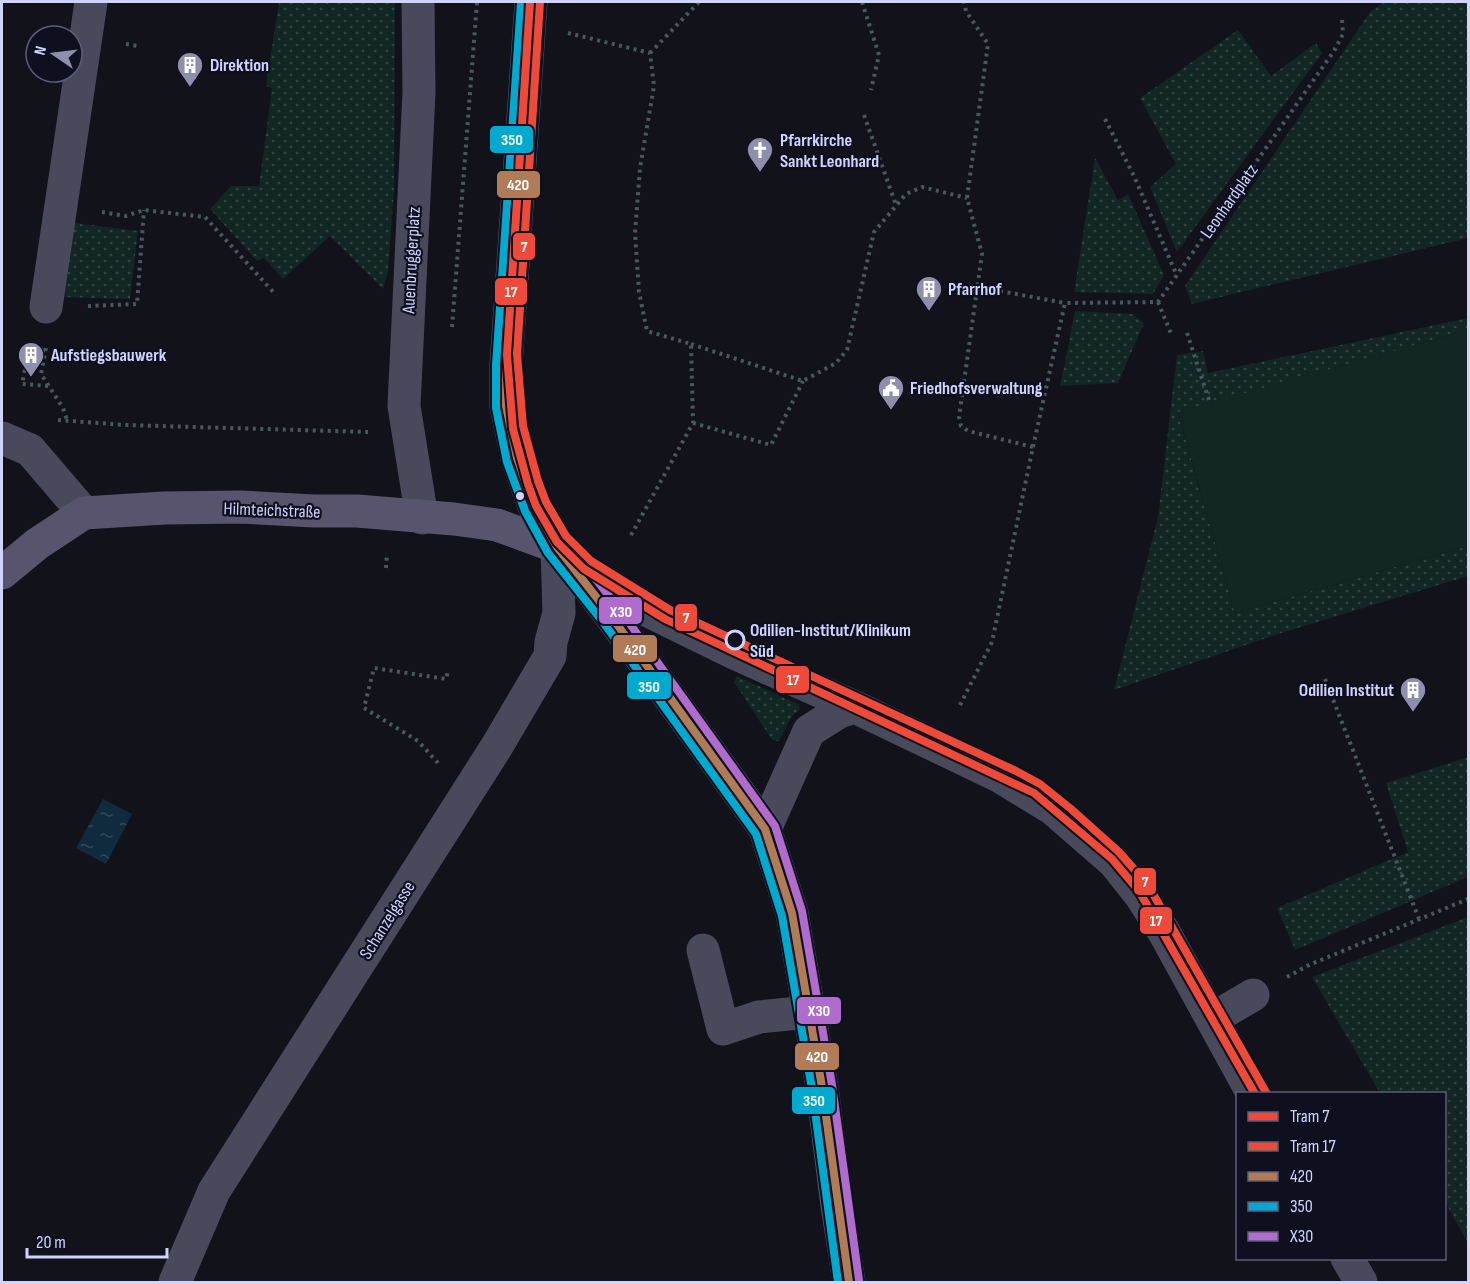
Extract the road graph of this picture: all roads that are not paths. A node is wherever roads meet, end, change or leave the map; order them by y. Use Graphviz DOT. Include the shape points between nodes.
graph roads {
  1 [pos="91,2"];
  2 [pos="418,2"];
  3 [pos="530,14"];
  4 [pos="46,307"];
  5 [pos="2,438"];
  6 [pos="84,513"];
  7 [pos="422,518"];
  8 [pos="557,547"];
  9 [pos="2,573"];
  10 [pos="855,707"];
  11 [pos="765,829"];
  12 [pos="703,950"];
  13 [pos="1253,995"];
  14 [pos="809,1012"];
  15 [pos="1212,1019"];
  16 [pos="1252,1092"];
  17 [pos="1348,1260"];
  18 [pos="175,1282"];
  19 [pos="849,1282"];
  20 [pos="1361,1282"];
  1 -- 4 [label="street"];
  2 -- 7 [label="street, Auenbruggerplatz" via="419,92 404,406"];
  3 -- 8 [label="main road" via="508,323 506,406 517,458 534,506"];
  5 -- 6 [label="street" via="30,450"];
  6 -- 7 [label="main road, Hilmteichstraße" via="241,507 357,511"];
  6 -- 9 [label="main road, Hilmteichstraße" via="36,544"];
  7 -- 8 [label="main road, Hilmteichstraße" via="497,525"];
  8 -- 10 [label="street" via="582,570 628,601"];
  8 -- 11 [label="main road"];
  8 -- 18 [label="street, Schanzelgasse" via="559,613 550,656 214,1191"];
  10 -- 11 [label="street" via="809,731"];
  10 -- 15 [label="street" via="999,776 1053,809 1114,862 1164,932"];
  11 -- 14 [label="main road" via="792,913"];
  12 -- 14 [label="street" via="723,1029 759,1017"];
  13 -- 15 [label="street"];
  14 -- 19 [label="main road"];
  15 -- 16 [label="street"];
  17 -- 20 [label="street"];
}
